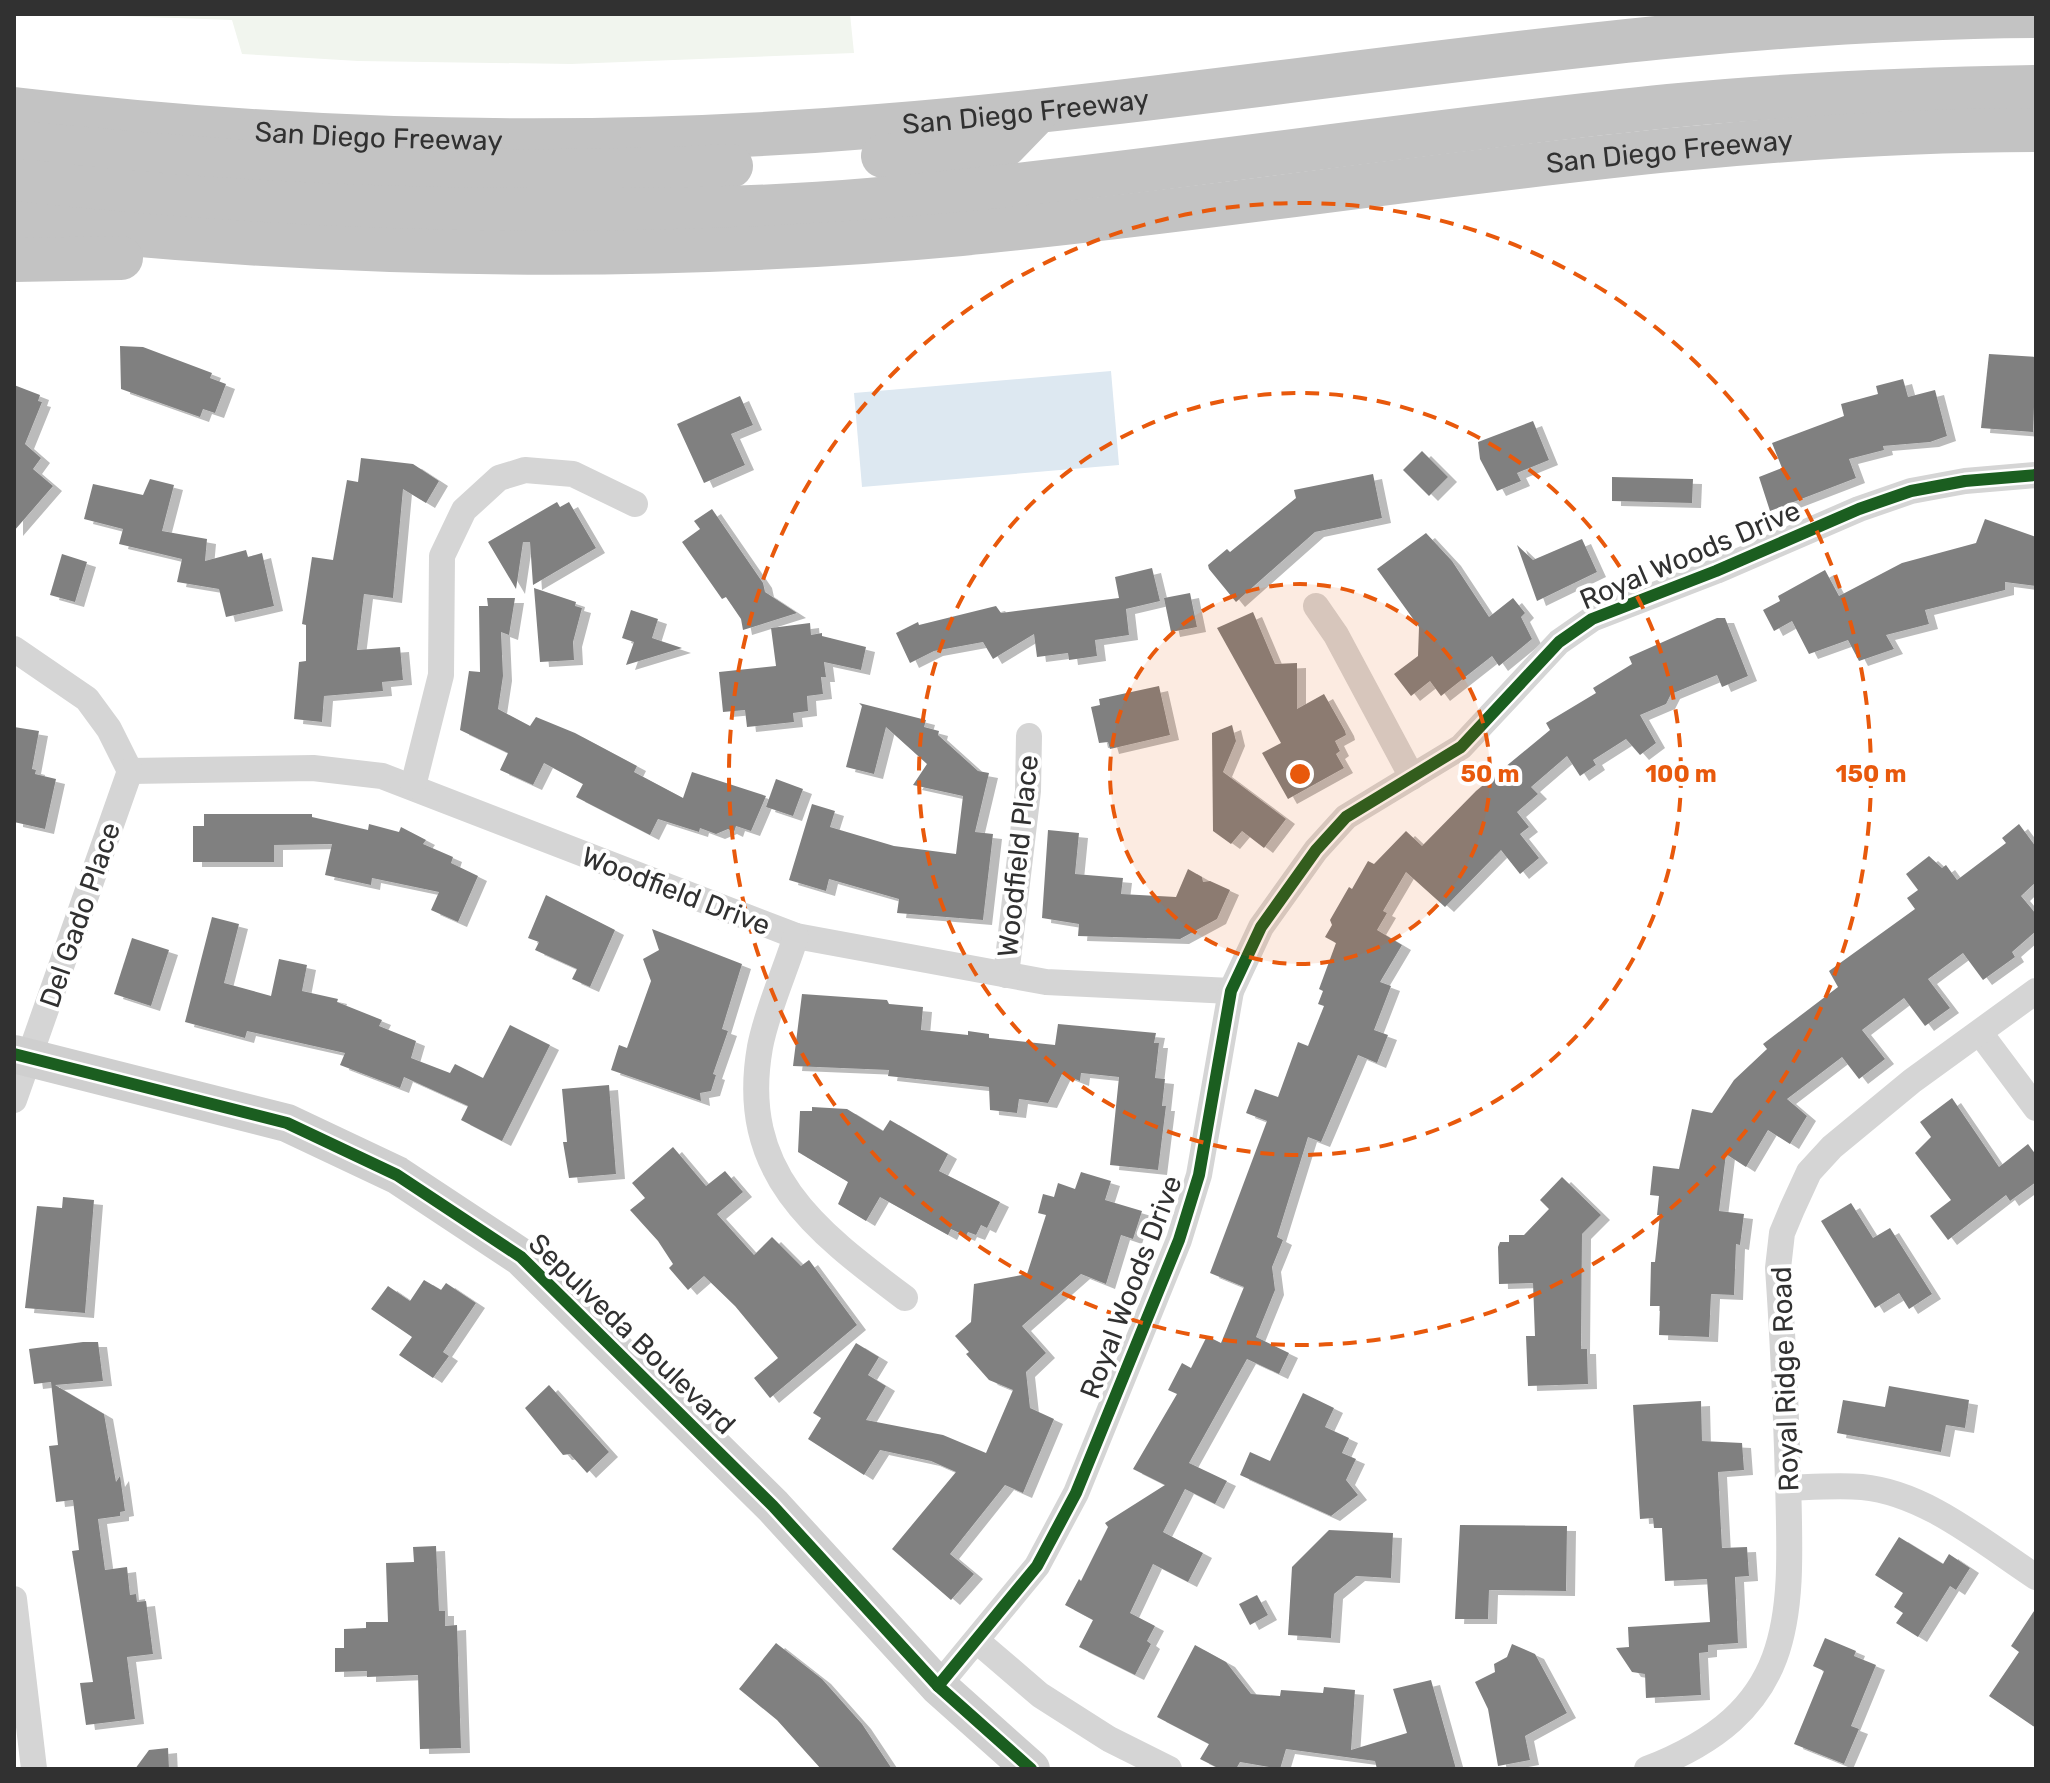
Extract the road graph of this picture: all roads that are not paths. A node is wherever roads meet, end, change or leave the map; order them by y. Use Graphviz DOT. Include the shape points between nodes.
graph roads {
  1 [pos="2036,16"];
  2 [pos="2036,87"];
  3 [pos="14,109"];
  4 [pos="1038,111"];
  5 [pos="2036,130"];
  6 [pos="14,142"];
  7 [pos="14,180"];
  8 [pos="14,223"];
  9 [pos="474,251"];
  10 [pos="14,260"];
  11 [pos="2036,475"];
  12 [pos="635,504"];
  13 [pos="1316,606"];
  14 [pos="14,649"];
  15 [pos="1029,736"];
  16 [pos="130,771"];
  17 [pos="1412,777"];
  18 [pos="413,786"];
  19 [pos="796,936"];
  20 [pos="1006,975"];
  21 [pos="1231,991"];
  22 [pos="2036,991"];
  23 [pos="1980,1033"];
  24 [pos="21,1055"];
  25 [pos="14,1100"];
  26 [pos="2036,1108"];
  27 [pos="905,1298"];
  28 [pos="1789,1488"];
  29 [pos="2036,1577"];
  30 [pos="14,1599"];
  31 [pos="977,1641"];
  32 [pos="938,1686"];
  33 [pos="1653,1768"];
  34 [pos="34,1769"];
  35 [pos="1031,1769"];
  36 [pos="1169,1769"];
  1 -- 4 [label="highway, San Diego Freeway" via="1673,35"];
  2 -- 7 [label="highway" via="1896,89 1673,106 868,200 751,206 470,210 314,205"];
  3 -- 4 [label="highway, San Diego Freeway" via="335,135 637,139 767,135"];
  4 -- 6 [label="highway" via="1005,145 609,172 213,162"];
  5 -- 9 [label="highway, San Diego Freeway" via="1850,135 1685,147 1115,217 844,243"];
  8 -- 9 [label="highway, San Diego Freeway" via="186,240"];
  9 -- 10 [label="highway" via="331,267 159,257"];
  11 -- 17 [label="street, Royal Woods Drive" via="1911,491 1592,619 1559,642 1461,747"];
  12 -- 18 [label="street" via="573,474 525,470 499,478 464,510 442,556 441,675"];
  13 -- 17 [label="street"];
  14 -- 16 [label="street" via="87,699"];
  15 -- 20 [label="street, Woodfield Place" via="1028,791"];
  16 -- 18 [label="street, Woodfield Drive" via="313,768 382,776"];
  16 -- 24 [label="street, Del Gado Place" via="51,1001"];
  17 -- 21 [label="street, Royal Woods Drive" via="1346,817 1316,850 1261,927"];
  18 -- 19 [label="street, Woodfield Drive"];
  19 -- 20 [label="street, Woodfield Drive"];
  19 -- 27 [label="street" via="761,1045 755,1097 762,1146 783,1185 813,1220 848,1255"];
  20 -- 21 [label="street, Woodfield Drive" via="1046,982"];
  21 -- 31 [label="street, Royal Woods Drive" via="1207,1137 1179,1240 1076,1493 1037,1566"];
  22 -- 23 [label="street, Royal Ridge Road"];
  23 -- 26 [label="street"];
  23 -- 28 [label="street, Royal Ridge Road" via="1832,1147 1809,1172 1792,1209 1782,1233 1778,1268"];
  24 -- 25 [label="street, Del Gado Place"];
  24 -- 32 [label="main road, Sepulveda Boulevard" via="287,1123 397,1175 521,1257 773,1506"];
  28 -- 29 [label="street" via="1865,1487 1904,1498 1942,1515"];
  28 -- 33 [label="street, Royal Ridge Road" via="1790,1597 1782,1644 1760,1687 1732,1722"];
  30 -- 34 [label="street"];
  31 -- 32 [label="street, Royal Woods Drive"];
  31 -- 36 [label="street" via="1040,1695"];
  32 -- 35 [label="main road, Sepulveda Boulevard"];
}
